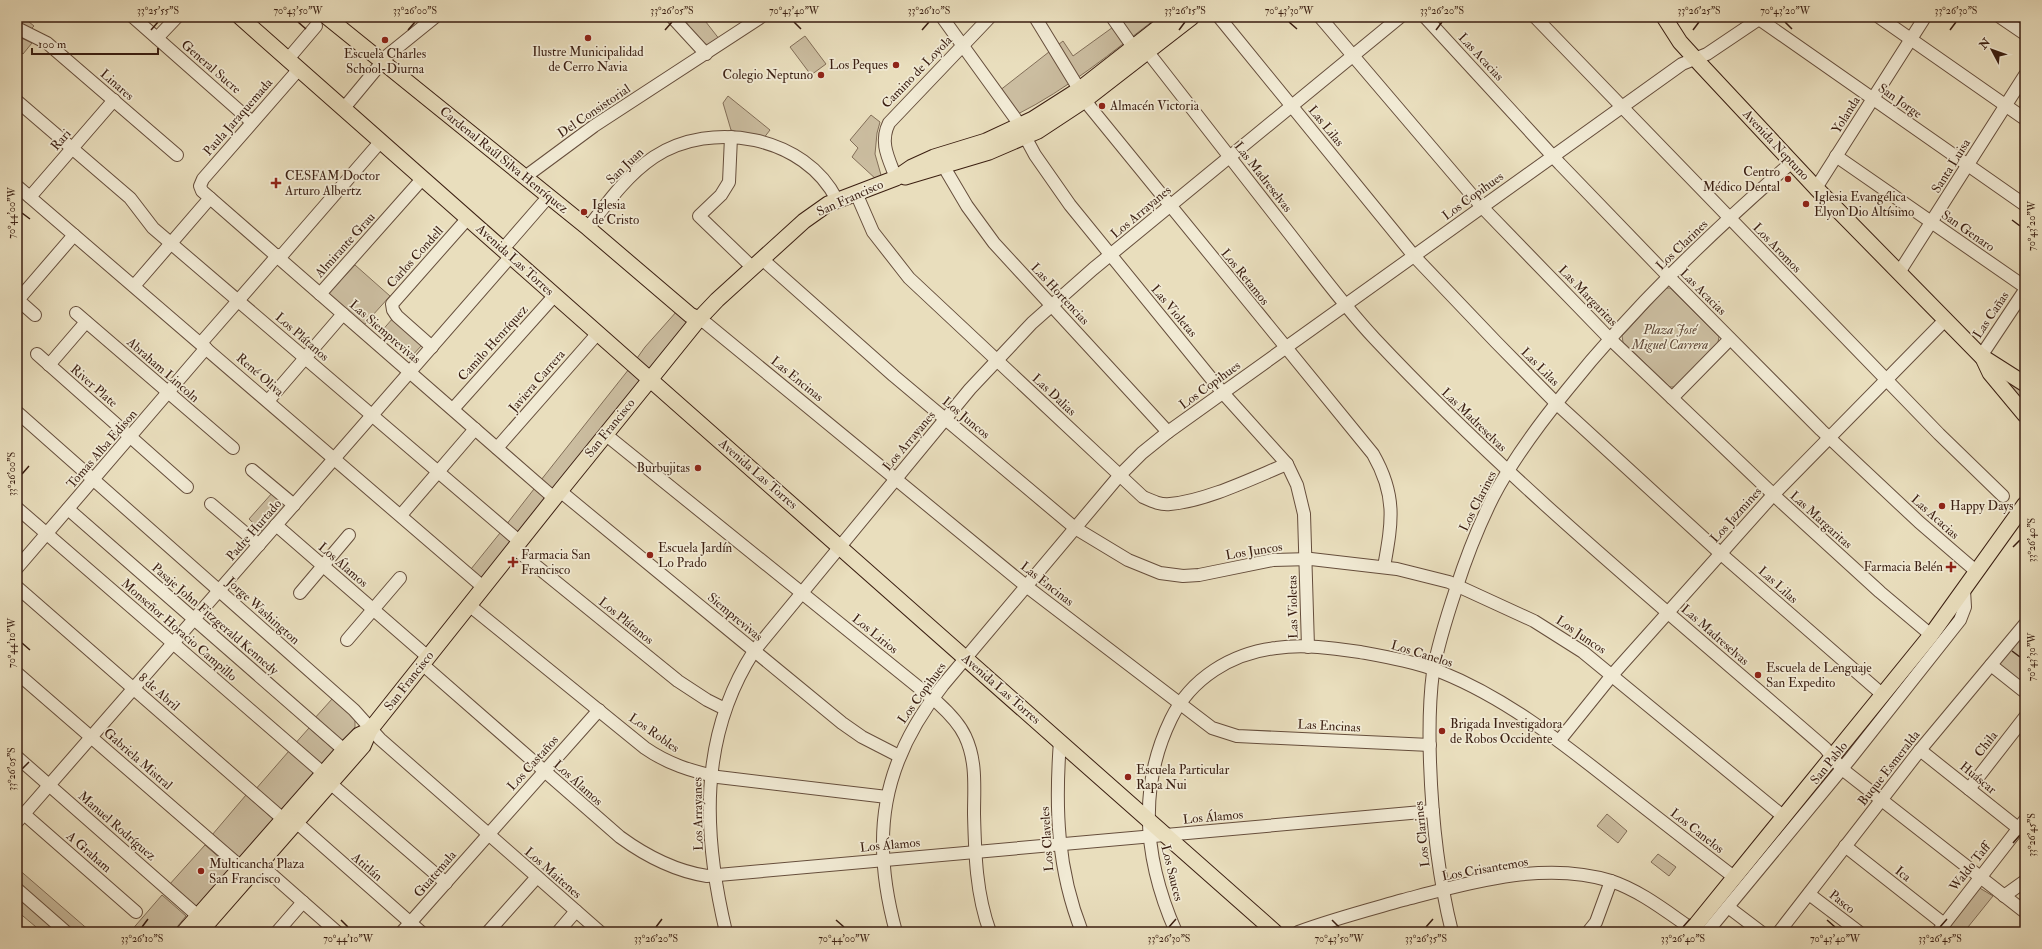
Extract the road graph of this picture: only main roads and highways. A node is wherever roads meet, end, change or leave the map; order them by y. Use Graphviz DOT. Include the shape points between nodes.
graph roads {
  1 [pos="240,17"];
  2 [pos="1172,17"];
  3 [pos="1192,17"];
  4 [pos="1664,17"];
  5 [pos="321,22"];
  6 [pos="1140,49"];
  7 [pos="1022,132"];
  8 [pos="896,178"];
  9 [pos="699,320"];
  10 [pos="1981,356"];
  11 [pos="650,379"];
  12 [pos="2025,384"];
  13 [pos="2025,415"];
  14 [pos="2025,504"];
  15 [pos="370,730"];
  16 [pos="327,778"];
  17 [pos="250,862"];
  18 [pos="1691,931"];
  19 [pos="184,932"];
  20 [pos="200,932"];
  21 [pos="1275,932"];
  1 -- 11 [label="main road, Avenida Las Torres"];
  2 -- 6 [label="main road, San Francisco"];
  3 -- 6 [label="main road, San Francisco"];
  4 -- 10 [label="main road, Avenida Neptuno" via="1675,36 1695,59 1816,188"];
  5 -- 9 [label="main road, Cardenal Raúl Silva Henríquez" via="382,62"];
  6 -- 7 [label="main road, San Francisco" via="1083,94 1052,123"];
  7 -- 8 [label="main road, San Francisco" via="923,162 907,169"];
  7 -- 8 [label="main road, San Francisco" via="989,152 910,177"];
  8 -- 9 [label="main road, San Francisco" via="837,200 812,215 717,300"];
  9 -- 11 [label="main road, San Francisco"];
  10 -- 12 [label="main road, Avenida Neptuno"];
  10 -- 13 [label="main road, Avenida Neptuno" via="1990,373"];
  11 -- 15 [label="main road, San Francisco"];
  11 -- 21 [label="main road, Avenida Las Torres"];
  14 -- 18 [label="main road, San Pablo" via="1931,635 1883,695 1837,764 1784,817"];
  15 -- 16 [label="main road, San Francisco" via="363,746"];
  15 -- 16 [label="main road, San Francisco" via="359,735 344,750"];
  16 -- 17 [label="main road, San Francisco"];
  17 -- 19 [label="main road, San Francisco"];
  17 -- 20 [label="main road, San Francisco"];
}
